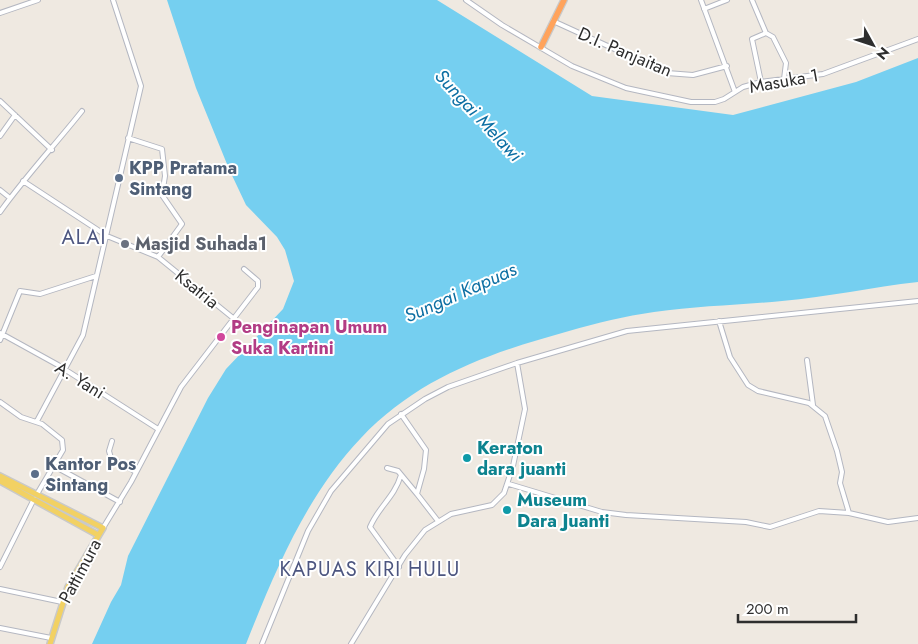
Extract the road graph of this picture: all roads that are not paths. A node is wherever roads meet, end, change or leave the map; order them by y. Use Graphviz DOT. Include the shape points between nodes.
graph roads {
  1 [pos="38,0"];
  2 [pos="113,0"];
  3 [pos="466,0"];
  4 [pos="564,0"];
  5 [pos="700,0"];
  6 [pos="727,0"];
  7 [pos="752,0"];
  8 [pos="704,9"];
  9 [pos="0,13"];
  10 [pos="554,21"];
  11 [pos="766,33"];
  12 [pos="918,39"];
  13 [pos="541,47"];
  14 [pos="727,66"];
  15 [pos="787,79"];
  16 [pos="761,82"];
  17 [pos="735,92"];
  18 [pos="0,101"];
  19 [pos="82,111"];
  20 [pos="15,115"];
  21 [pos="0,136"];
  22 [pos="128,138"];
  23 [pos="52,150"];
  24 [pos="24,181"];
  25 [pos="0,190"];
  26 [pos="10,198"];
  27 [pos="0,212"];
  28 [pos="107,236"];
  29 [pos="158,257"];
  30 [pos="244,269"];
  31 [pos="96,276"];
  32 [pos="918,301"];
  33 [pos="233,318"];
  34 [pos="719,321"];
  35 [pos="1,334"];
  36 [pos="0,340"];
  37 [pos="806,360"];
  38 [pos="517,363"];
  39 [pos="65,370"];
  40 [pos="0,402"];
  41 [pos="813,404"];
  42 [pos="401,414"];
  43 [pos="37,422"];
  44 [pos="158,429"];
  45 [pos="112,441"];
  46 [pos="54,466"];
  47 [pos="387,468"];
  48 [pos="136,472"];
  49 [pos="401,475"];
  50 [pos="0,476"];
  51 [pos="0,481"];
  52 [pos="509,484"];
  53 [pos="417,494"];
  54 [pos="35,496"];
  55 [pos="120,502"];
  56 [pos="849,513"];
  57 [pos="918,518"];
  58 [pos="438,521"];
  59 [pos="103,528"];
  60 [pos="98,535"];
  61 [pos="0,567"];
  62 [pos="399,567"];
  63 [pos="0,589"];
  64 [pos="62,602"];
  65 [pos="0,628"];
  66 [pos="51,641"];
  67 [pos="262,644"];
  68 [pos="351,644"];
  1 -- 9 [label="street"];
  2 -- 22 [label="street" via="141,86"];
  3 -- 13 [label="street, Masuka 1"];
  4 -- 10 [label="highway"];
  5 -- 8 [label="street"];
  6 -- 8 [label="street"];
  7 -- 11 [label="street"];
  8 -- 14 [label="street"];
  10 -- 13 [label="highway"];
  10 -- 14 [label="street, D.I. Panjaitan" via="667,73 693,75"];
  11 -- 15 [label="street" via="774,37 786,63"];
  11 -- 16 [label="street" via="752,39"];
  12 -- 15 [label="street, Masuka 1" via="823,74"];
  13 -- 17 [label="street, Masuka 1" via="572,66 647,94 704,102 724,99"];
  14 -- 17 [label="street"];
  15 -- 16 [label="street, Masuka 1"];
  16 -- 17 [label="street, Masuka 1"];
  18 -- 20 [label="street"];
  19 -- 23 [label="street"];
  20 -- 21 [label="street"];
  20 -- 23 [label="street"];
  22 -- 28 [label="street"];
  22 -- 29 [label="street" via="162,149 165,176 162,195 182,224"];
  23 -- 24 [label="street"];
  24 -- 26 [label="street"];
  24 -- 28 [label="street, Ksatria"];
  25 -- 26 [label="street"];
  26 -- 27 [label="street"];
  28 -- 29 [label="street, Ksatria"];
  28 -- 31 [label="street"];
  29 -- 33 [label="street, Ksatria"];
  30 -- 33 [label="street" via="259,284"];
  31 -- 35 [label="street" via="40,294 20,291"];
  31 -- 39 [label="street" via="83,335"];
  32 -- 34 [label="street"];
  33 -- 44 [label="street" via="181,387"];
  34 -- 38 [label="street" via="614,334"];
  34 -- 41 [label="street" via="730,356 748,385 758,391"];
  35 -- 36 [label="street"];
  35 -- 39 [label="street, A. Yani"];
  37 -- 41 [label="street"];
  38 -- 42 [label="street" via="448,387"];
  38 -- 52 [label="street" via="525,409"];
  39 -- 43 [label="street"];
  39 -- 44 [label="street, A. Yani"];
  40 -- 43 [label="street" via="21,417"];
  41 -- 56 [label="street" via="828,422"];
  42 -- 53 [label="street" via="426,450"];
  42 -- 67 [label="street" via="364,451 319,510"];
  43 -- 46 [label="street" via="62,440 64,446"];
  44 -- 48 [label="street"];
  45 -- 48 [label="street" via="111,458"];
  46 -- 54 [label="street"];
  46 -- 55 [label="street"];
  47 -- 49 [label="street"];
  48 -- 55 [label="street"];
  49 -- 53 [label="street"];
  49 -- 62 [label="street" via="396,490 370,527"];
  50 -- 54 [label="main road"];
  51 -- 54 [label="main road"];
  52 -- 56 [label="street" via="607,512 765,526 779,525 814,511"];
  52 -- 58 [label="street" via="501,498 492,505 460,511"];
  53 -- 58 [label="street"];
  54 -- 59 [label="main road"];
  54 -- 60 [label="main road"];
  54 -- 61 [label="street"];
  55 -- 59 [label="street"];
  56 -- 57 [label="street" via="888,522"];
  58 -- 62 [label="street" via="418,538"];
  59 -- 60 [label="main road, Pattimura"];
  60 -- 64 [label="main road, Pattimura"];
  62 -- 68 [label="street"];
  63 -- 64 [label="street"];
  64 -- 66 [label="main road, Pattimura"];
  65 -- 66 [label="street"];
}
